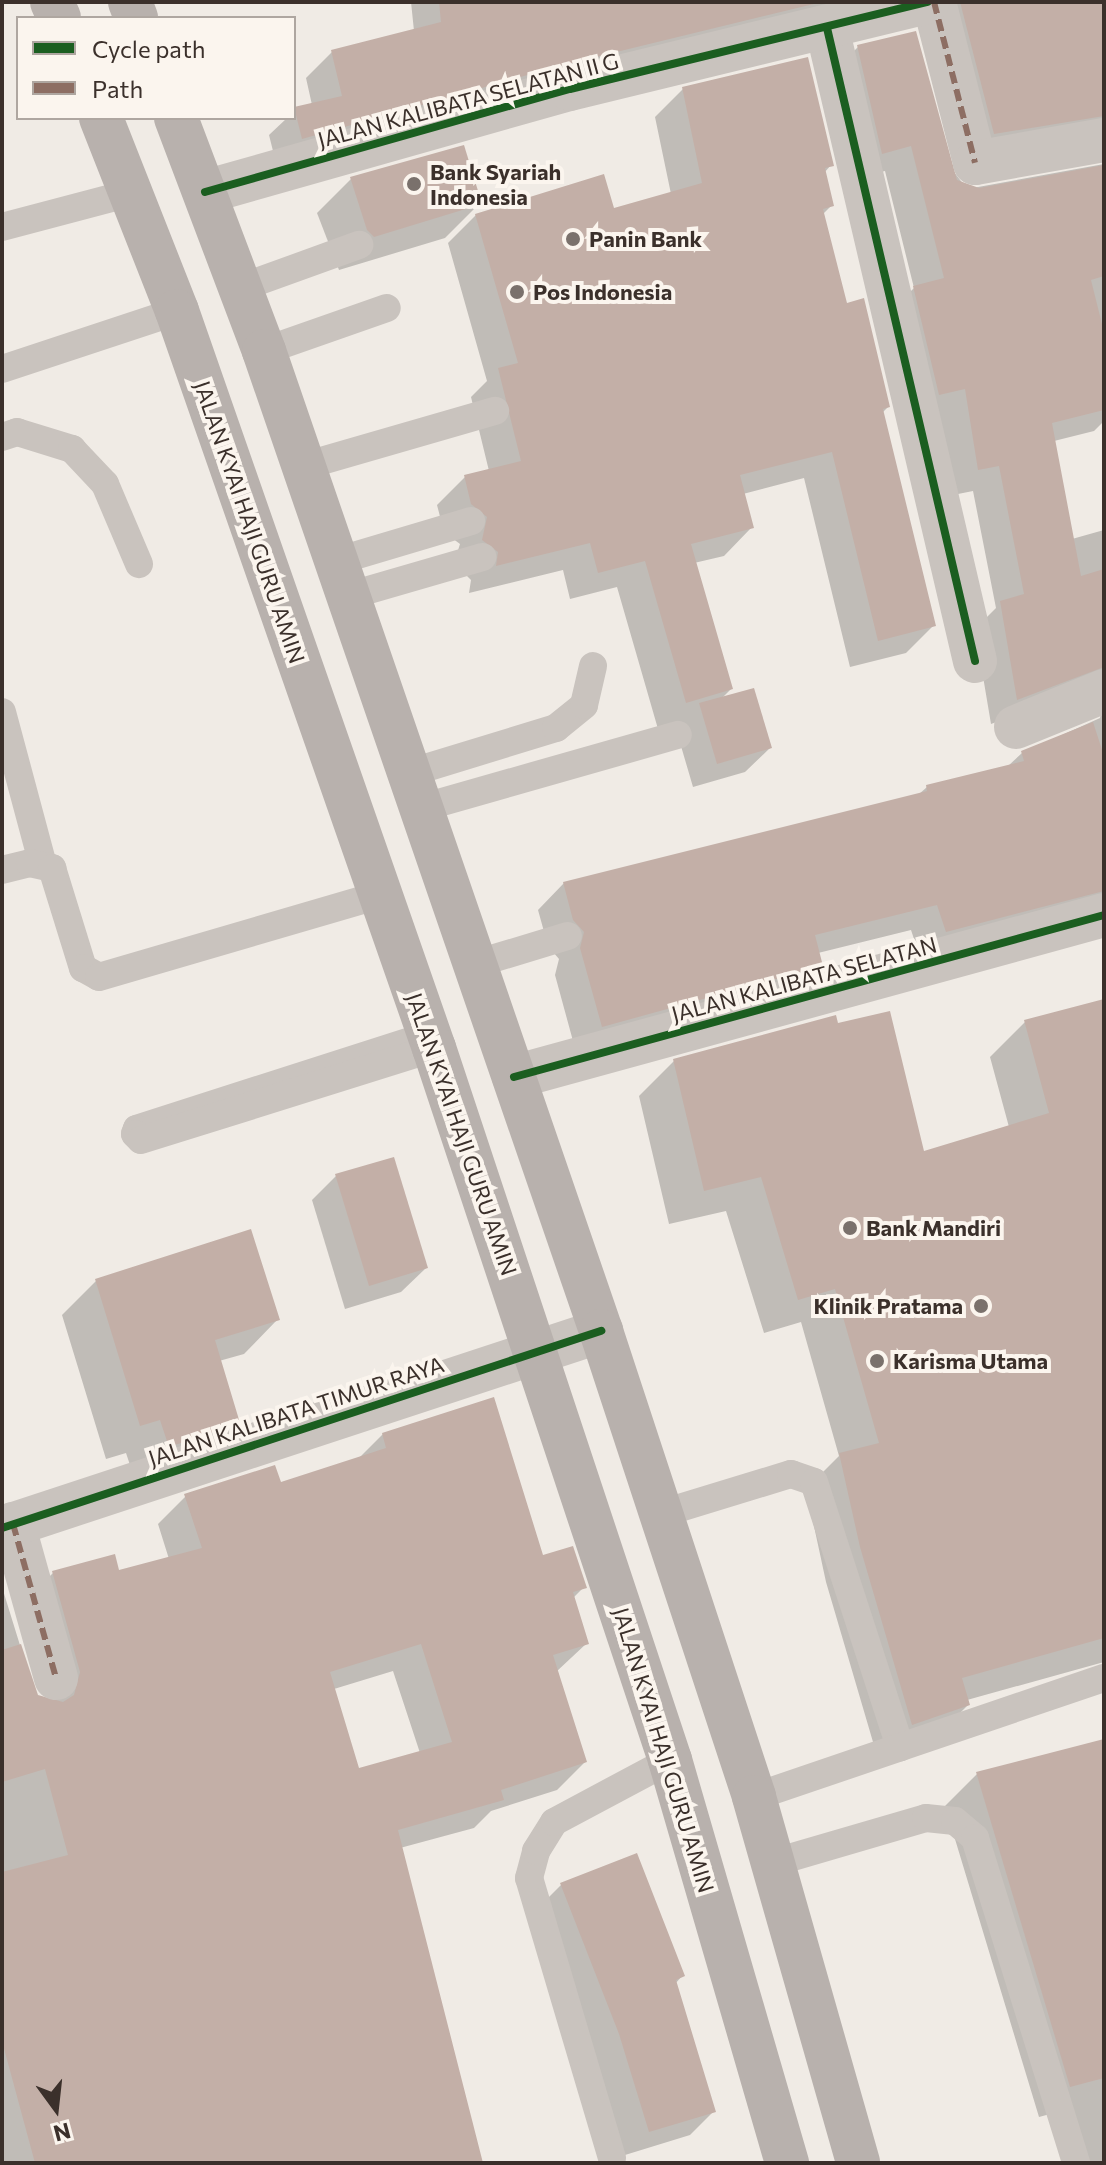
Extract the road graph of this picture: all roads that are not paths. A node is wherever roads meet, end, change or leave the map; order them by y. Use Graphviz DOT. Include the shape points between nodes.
graph roads {
  1 [pos="928,2"];
  2 [pos="934,2"];
  3 [pos="827,28"];
  4 [pos="102,120"];
  5 [pos="178,120"];
  6 [pos="1104,140"];
  7 [pos="235,183"];
  8 [pos="131,193"];
  9 [pos="2,227"];
  10 [pos="359,245"];
  11 [pos="251,283"];
  12 [pos="387,308"];
  13 [pos="177,311"];
  14 [pos="280,346"];
  15 [pos="2,369"];
  16 [pos="495,411"];
  17 [pos="2,437"];
  18 [pos="322,461"];
  19 [pos="465,523"];
  20 [pos="477,558"];
  21 [pos="139,564"];
  22 [pos="360,573"];
  23 [pos="975,661"];
  24 [pos="593,666"];
  25 [pos="1104,691"];
  26 [pos="2,712"];
  27 [pos="1016,727"];
  28 [pos="678,735"];
  29 [pos="434,784"];
  30 [pos="43,865"];
  31 [pos="2,870"];
  32 [pos="380,895"];
  33 [pos="1104,915"];
  34 [pos="557,939"];
  35 [pos="489,960"];
  36 [pos="432,1042"];
  37 [pos="514,1077"];
  38 [pos="601,1331"];
  39 [pos="536,1352"];
  40 [pos="675,1509"];
  41 [pos="7,1526"];
  42 [pos="56,1678"];
  43 [pos="1104,1678"];
  44 [pos="900,1747"];
  45 [pos="670,1760"];
  46 [pos="754,1797"];
  47 [pos="772,1863"];
  48 [pos="612,2158"];
  49 [pos="787,2163"];
  50 [pos="858,2163"];
  51 [pos="1076,2163"];
  1 -- 3 [label="street, JALAN KALIBATA SELATAN II G"];
  2 -- 6 [label="street" via="975,163"];
  3 -- 7 [label="street, JALAN KALIBATA SELATAN II G" via="570,89"];
  3 -- 23 [label="street"];
  4 -- 8 [label="main road, JALAN KYAI HAJI GURU AMIN"];
  5 -- 7 [label="main road"];
  7 -- 11 [label="main road"];
  8 -- 9 [label="lane"];
  8 -- 13 [label="main road, JALAN KYAI HAJI GURU AMIN"];
  10 -- 11 [label="lane"];
  11 -- 14 [label="main road"];
  12 -- 14 [label="lane"];
  13 -- 15 [label="lane"];
  13 -- 32 [label="main road, JALAN KYAI HAJI GURU AMIN"];
  14 -- 18 [label="main road"];
  16 -- 18 [label="lane"];
  17 -- 21 [label="lane" via="17,432 72,449 105,484"];
  18 -- 22 [label="main road"];
  19 -- 22 [label="lane"];
  20 -- 22 [label="lane"];
  22 -- 29 [label="main road"];
  24 -- 29 [label="lane" via="584,705 556,728"];
  25 -- 27 [label="street"];
  26 -- 30 [label="lane"];
  28 -- 29 [label="lane" via="536,774"];
  29 -- 35 [label="main road"];
  30 -- 31 [label="lane"];
  30 -- 32 [label="lane" via="52,868 83,968 99,977"];
  32 -- 36 [label="main road, JALAN KYAI HAJI GURU AMIN"];
  33 -- 37 [label="street, JALAN KALIBATA SELATAN"];
  34 -- 35 [label="lane"];
  35 -- 37 [label="main road"];
  36 -- 36 [label="lane" via="141,1140 135,1134 137,1129"];
  36 -- 39 [label="main road, JALAN KYAI HAJI GURU AMIN"];
  37 -- 38 [label="main road"];
  38 -- 39 [label="street, JALAN KALIBATA TIMUR RAYA"];
  38 -- 40 [label="main road"];
  39 -- 41 [label="street, JALAN KALIBATA TIMUR RAYA"];
  39 -- 45 [label="main road, JALAN KYAI HAJI GURU AMIN"];
  40 -- 44 [label="lane" via="791,1474 814,1482"];
  40 -- 46 [label="main road"];
  41 -- 42 [label="street"];
  43 -- 44 [label="lane"];
  44 -- 46 [label="lane"];
  45 -- 48 [label="lane" via="554,1822 536,1851 529,1878"];
  45 -- 49 [label="main road, JALAN KYAI HAJI GURU AMIN"];
  46 -- 47 [label="main road"];
  47 -- 50 [label="main road"];
  47 -- 51 [label="lane" via="926,1818 955,1821 975,1838"];
}
